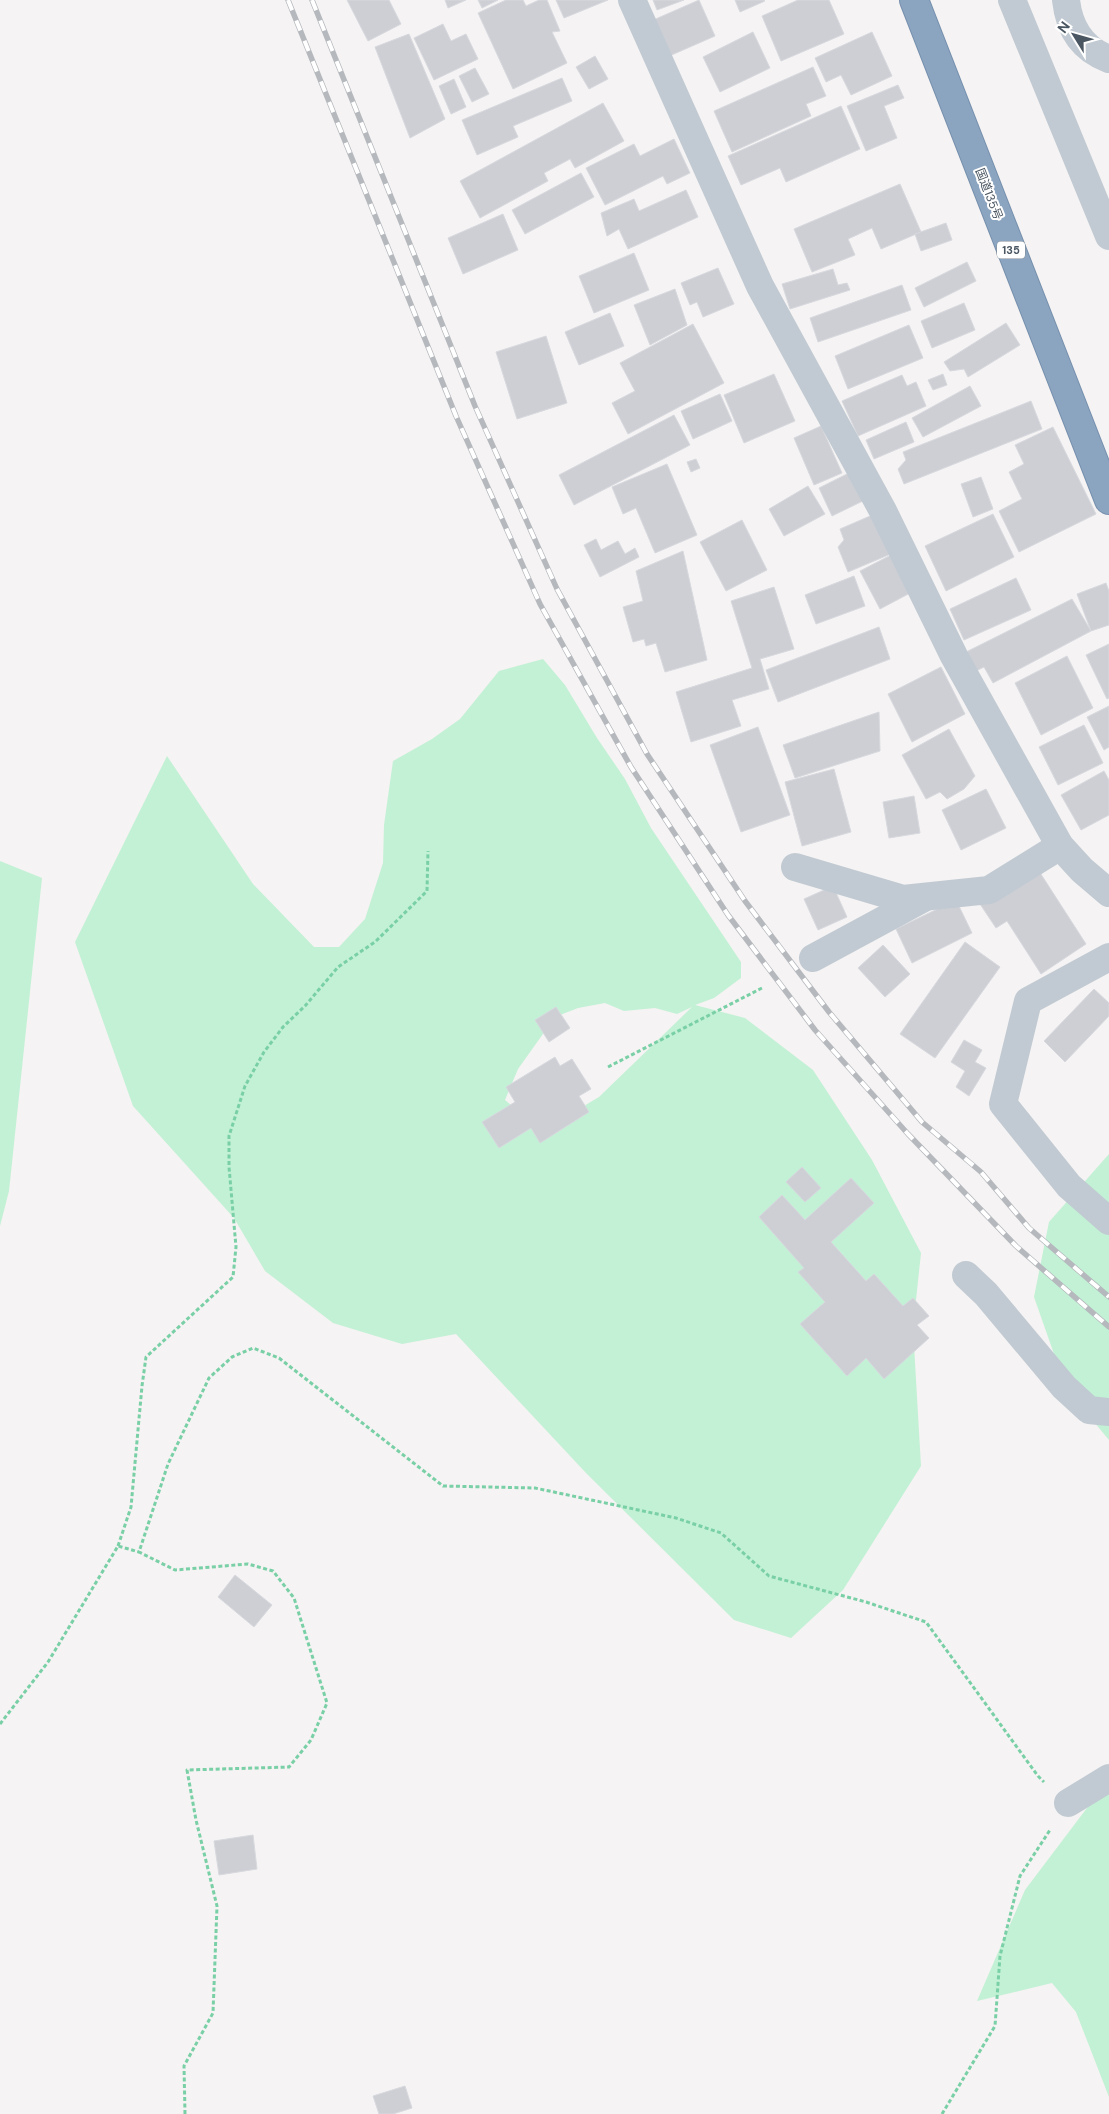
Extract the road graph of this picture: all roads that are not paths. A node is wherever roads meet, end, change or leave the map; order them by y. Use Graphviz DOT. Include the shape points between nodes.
graph roads {
  1 [pos="632,0"];
  2 [pos="914,0"];
  3 [pos="1012,0"];
  4 [pos="1066,0"];
  5 [pos="1109,60"];
  6 [pos="1109,236"];
  7 [pos="1109,500"];
  8 [pos="1060,846"];
  9 [pos="795,867"];
  10 [pos="1109,893"];
  11 [pos="928,896"];
  12 [pos="1109,956"];
  13 [pos="813,958"];
  14 [pos="1109,1221"];
  15 [pos="966,1275"];
  16 [pos="1109,1412"];
  17 [pos="1109,1778"];
  18 [pos="1068,1803"];
  1 -- 8 [label="street" via="760,286 883,511 954,656"];
  2 -- 7 [label="highway, 国道135号 / 135"];
  3 -- 6 [label="street"];
  4 -- 5 [label="street" via="1076,36 1096,54"];
  8 -- 10 [label="street"];
  8 -- 11 [label="street" via="989,890"];
  9 -- 11 [label="street" via="903,899"];
  11 -- 13 [label="street"];
  12 -- 14 [label="street" via="1028,1000 1004,1104 1069,1186"];
  15 -- 16 [label="street" via="986,1294 1064,1387 1090,1410"];
  17 -- 18 [label="street"];
}
